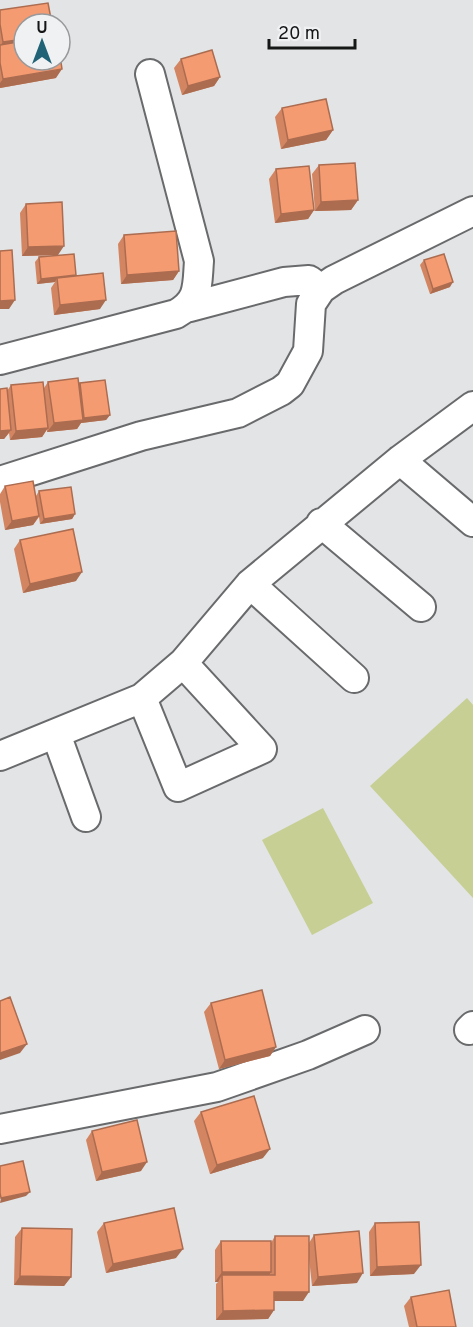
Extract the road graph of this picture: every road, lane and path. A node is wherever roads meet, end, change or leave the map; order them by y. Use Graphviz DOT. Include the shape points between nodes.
graph roads {
  1 [pos="150,74"];
  2 [pos="473,211"];
  3 [pos="321,289"];
  4 [pos="190,307"];
  5 [pos="0,360"];
  6 [pos="473,406"];
  7 [pos="400,460"];
  8 [pos="0,482"];
  9 [pos="473,522"];
  10 [pos="321,524"];
  11 [pos="249,584"];
  12 [pos="421,607"];
  13 [pos="183,663"];
  14 [pos="354,678"];
  15 [pos="142,699"];
  16 [pos="56,734"];
  17 [pos="0,756"];
  18 [pos="86,817"];
  19 [pos="365,1030"];
  20 [pos="0,1129"];
  1 -- 4 [label="street" via="199,261 196,293"];
  2 -- 3 [label="street"];
  3 -- 4 [label="street" via="309,280 284,282"];
  3 -- 8 [label="street" via="311,304 308,351 290,384 281,391 238,413 141,436"];
  4 -- 5 [label="street" via="145,323"];
  6 -- 7 [label="street"];
  7 -- 9 [label="street"];
  7 -- 10 [label="street"];
  10 -- 11 [label="street"];
  10 -- 12 [label="street"];
  11 -- 13 [label="street"];
  11 -- 14 [label="street"];
  13 -- 15 [label="street"];
  13 -- 15 [label="street" via="262,749 178,787"];
  15 -- 16 [label="street"];
  16 -- 17 [label="street"];
  16 -- 18 [label="street"];
  19 -- 20 [label="street" via="217,1087"];
}
